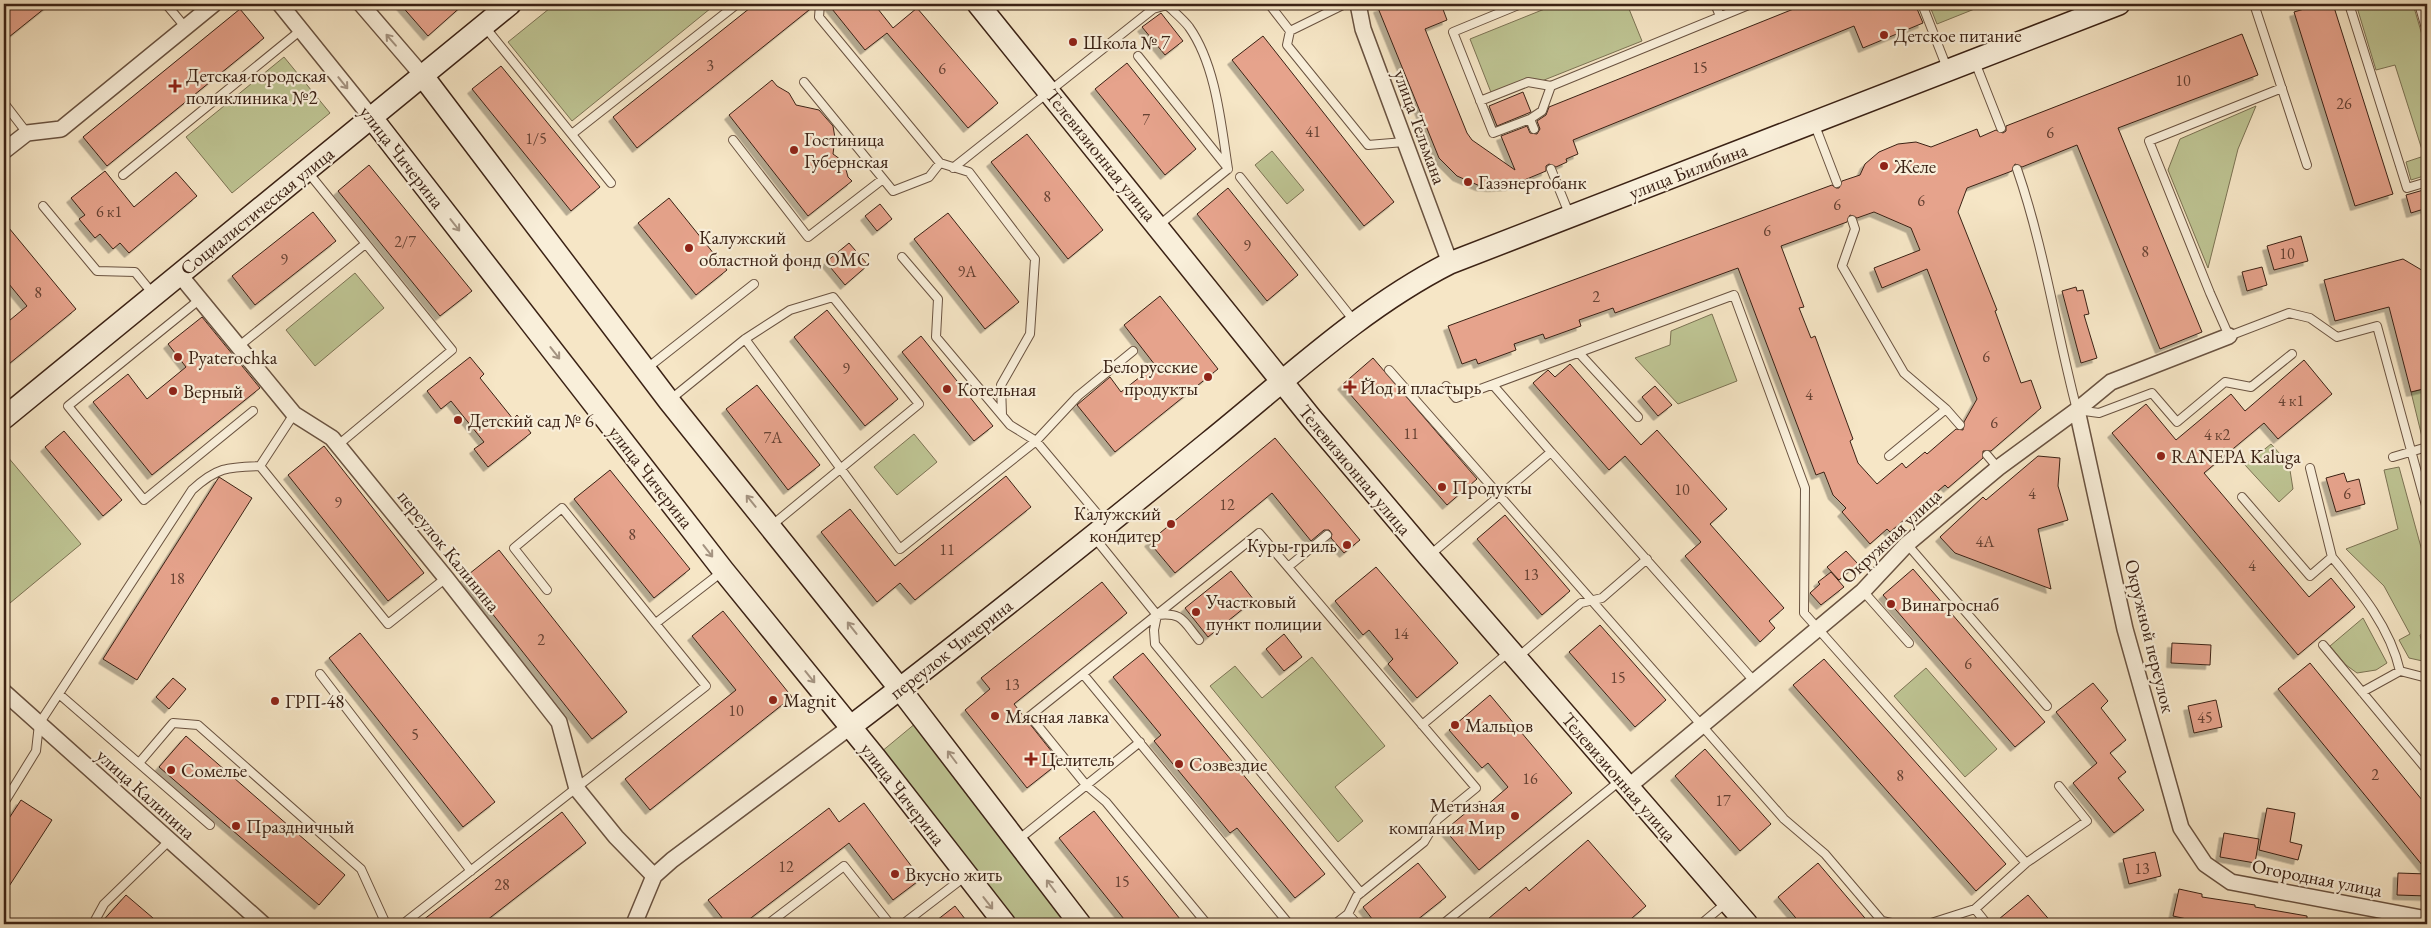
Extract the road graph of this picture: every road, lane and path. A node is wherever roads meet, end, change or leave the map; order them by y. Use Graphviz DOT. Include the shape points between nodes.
graph roads {
  1 [pos="166,4"];
  2 [pos="214,4"];
  3 [pos="280,4"];
  4 [pos="361,4"];
  5 [pos="509,4"];
  6 [pos="737,4"];
  7 [pos="820,4"];
  8 [pos="978,4"];
  9 [pos="1269,4"];
  10 [pos="1344,4"];
  11 [pos="1358,4"];
  12 [pos="1521,4"];
  13 [pos="1715,4"];
  14 [pos="1751,4"];
  15 [pos="1922,4"];
  16 [pos="2119,4"];
  17 [pos="2254,4"];
  18 [pos="2349,4"];
  19 [pos="2419,4"];
  20 [pos="1720,16"];
  21 [pos="484,26"];
  22 [pos="186,28"];
  23 [pos="301,30"];
  24 [pos="1290,31"];
  25 [pos="2427,32"];
  26 [pos="1138,56"];
  27 [pos="1974,60"];
  28 [pos="1948,70"];
  29 [pos="422,75"];
  30 [pos="804,82"];
  31 [pos="1551,86"];
  32 [pos="2282,88"];
  33 [pos="1050,92"];
  34 [pos="1480,101"];
  35 [pos="4,102"];
  36 [pos="371,118"];
  37 [pos="1530,119"];
  38 [pos="1814,124"];
  39 [pos="2001,128"];
  40 [pos="1534,129"];
  41 [pos="27,132"];
  42 [pos="572,134"];
  43 [pos="733,140"];
  44 [pos="1404,142"];
  45 [pos="4,151"];
  46 [pos="940,163"];
  47 [pos="2307,165"];
  48 [pos="953,168"];
  49 [pos="1228,169"];
  50 [pos="1551,169"];
  51 [pos="2017,169"];
  52 [pos="306,171"];
  53 [pos="123,176"];
  54 [pos="1240,177"];
  55 [pos="883,179"];
  56 [pos="2427,182"];
  57 [pos="611,183"];
  58 [pos="1837,183"];
  59 [pos="43,206"];
  60 [pos="1570,216"];
  61 [pos="1852,220"];
  62 [pos="1158,226"];
  63 [pos="364,245"];
  64 [pos="902,257"];
  65 [pos="1450,263"];
  66 [pos="179,274"];
  67 [pos="754,284"];
  68 [pos="154,295"];
  69 [pos="199,300"];
  70 [pos="1357,323"];
  71 [pos="2229,336"];
  72 [pos="745,339"];
  73 [pos="238,346"];
  74 [pos="1133,350"];
  75 [pos="1578,353"];
  76 [pos="2292,354"];
  77 [pos="646,369"];
  78 [pos="1389,370"];
  79 [pos="1283,382"];
  80 [pos="1493,385"];
  81 [pos="1446,386"];
  82 [pos="670,400"];
  83 [pos="1946,409"];
  84 [pos="2077,410"];
  85 [pos="253,411"];
  86 [pos="294,414"];
  87 [pos="5,415"];
  88 [pos="1002,415"];
  89 [pos="1638,417"];
  90 [pos="1960,425"];
  91 [pos="1036,441"];
  92 [pos="338,445"];
  93 [pos="2427,447"];
  94 [pos="1551,452"];
  95 [pos="2411,452"];
  96 [pos="1987,455"];
  97 [pos="1889,456"];
  98 [pos="2392,457"];
  99 [pos="260,466"];
  100 [pos="1998,468"];
  101 [pos="2310,468"];
  102 [pos="841,470"];
  103 [pos="1500,496"];
  104 [pos="2242,497"];
  105 [pos="2427,509"];
  106 [pos="771,526"];
  107 [pos="1100,531"];
  108 [pos="1327,535"];
  109 [pos="1907,544"];
  110 [pos="1428,556"];
  111 [pos="2332,557"];
  112 [pos="1647,559"];
  113 [pos="1288,567"];
  114 [pos="723,570"];
  115 [pos="446,578"];
  116 [pos="547,590"];
  117 [pos="1863,591"];
  118 [pos="1591,600"];
  119 [pos="1157,615"];
  120 [pos="656,624"];
  121 [pos="1816,628"];
  122 [pos="1198,640"];
  123 [pos="1909,643"];
  124 [pos="2323,645"];
  125 [pos="1514,654"];
  126 [pos="2400,671"];
  127 [pos="320,674"];
  128 [pos="1083,674"];
  129 [pos="2427,678"];
  130 [pos="1754,681"];
  131 [pos="900,689"];
  132 [pos="4,692"];
  133 [pos="2362,692"];
  134 [pos="59,694"];
  135 [pos="2047,706"];
  136 [pos="39,724"];
  137 [pos="1422,725"];
  138 [pos="1701,725"];
  139 [pos="850,727"];
  140 [pos="1140,742"];
  141 [pos="139,763"];
  142 [pos="2427,770"];
  143 [pos="1625,784"];
  144 [pos="1086,785"];
  145 [pos="2059,786"];
  146 [pos="577,789"];
  147 [pos="4,803"];
  148 [pos="210,825"];
  149 [pos="169,841"];
  150 [pos="1017,841"];
  151 [pos="2026,863"];
  152 [pos="2204,864"];
  153 [pos="471,871"];
  154 [pos="967,875"];
  155 [pos="654,876"];
  156 [pos="1361,893"];
  157 [pos="1728,902"];
  158 [pos="1975,909"];
  159 [pos="1348,914"];
  160 [pos="2427,919"];
  161 [pos="93,924"];
  162 [pos="263,924"];
  163 [pos="386,924"];
  164 [pos="403,924"];
  165 [pos="634,924"];
  166 [pos="768,924"];
  167 [pos="890,924"];
  168 [pos="903,924"];
  169 [pos="1005,924"];
  170 [pos="1080,924"];
  171 [pos="1207,924"];
  172 [pos="1288,924"];
  173 [pos="1335,924"];
  174 [pos="1357,924"];
  175 [pos="1443,924"];
  176 [pos="1701,924"];
  177 [pos="1747,924"];
  178 [pos="1896,924"];
  179 [pos="1928,924"];
  180 [pos="1987,924"];
  1 -- 22 [label="lane"];
  2 -- 22 [label="street"];
  3 -- 23 [label="street, улица Чичерина"];
  29 -- 4 [label="street, one-way"];
  5 -- 21 [label="street, Социалистическая улица"];
  6 -- 42 [label="lane"];
  7 -- 46 [label="lane" via="820,17"];
  8 -- 33 [label="street, Телевизионная улица"];
  9 -- 24 [label="lane"];
  10 -- 24 [label="lane"];
  11 -- 44 [label="street, улица Тельмана" via="1363,29"];
  12 -- 34 [label="lane" via="1453,32"];
  13 -- 20 [label="lane"];
  14 -- 20 [label="lane"];
  15 -- 28 [label="lane"];
  16 -- 27 [label="street, улица Билибина"];
  17 -- 32 [label="lane"];
  18 -- 56 [label="lane" via="2407,188"];
  19 -- 25 [label="lane"];
  20 -- 31 [label="lane"];
  21 -- 29 [label="street, Социалистическая улица"];
  21 -- 42 [label="lane"];
  22 -- 41 [label="street" via="61,129"];
  23 -- 36 [label="street, улица Чичерина, one-way"];
  23 -- 53 [label="lane"];
  24 -- 44 [label="lane" via="1287,45 1368,145"];
  26 -- 49 [label="lane"];
  27 -- 28 [label="street, улица Билибина"];
  27 -- 39 [label="lane"];
  28 -- 38 [label="street, улица Билибина"];
  29 -- 36 [label="street, Социалистическая улица"];
  29 -- 77 [label="street"];
  30 -- 55 [label="lane"];
  31 -- 34 [label="lane" via="1528,82"];
  31 -- 37 [label="lane" via="1542,110"];
  32 -- 47 [label="lane"];
  32 -- 71 [label="lane" via="2150,141"];
  33 -- 48 [label="lane"];
  33 -- 49 [label="lane" via="1152,9 1167,4 1188,27 1207,62"];
  33 -- 62 [label="street, Телевизионная улица"];
  34 -- 37 [label="lane" via="1493,134"];
  35 -- 41 [label="lane"];
  36 -- 52 [label="street, Социалистическая улица"];
  36 -- 114 [label="street, улица Чичерина, one-way"];
  37 -- 40 [label="lane"];
  38 -- 58 [label="lane"];
  38 -- 60 [label="street, улица Билибина"];
  41 -- 45 [label="street"];
  42 -- 57 [label="lane"];
  43 -- 55 [label="lane" via="808,237"];
  44 -- 65 [label="street, улица Тельмана"];
  46 -- 48 [label="lane"];
  46 -- 55 [label="lane" via="929,177 893,191"];
  48 -- 88 [label="lane" via="969,172 1035,259 1030,334 1001,384"];
  49 -- 62 [label="lane"];
  50 -- 60 [label="lane"];
  51 -- 84 [label="lane"];
  52 -- 63 [label="lane"];
  52 -- 66 [label="street, Социалистическая улица"];
  54 -- 70 [label="lane"];
  59 -- 68 [label="lane" via="98,271 135,272"];
  60 -- 65 [label="street, улица Билибина"];
  61 -- 83 [label="lane" via="1856,229 1842,266 1904,373"];
  62 -- 79 [label="street, Телевизионная улица"];
  63 -- 73 [label="lane"];
  63 -- 92 [label="lane" via="452,350"];
  64 -- 88 [label="lane" via="938,299 936,337"];
  65 -- 70 [label="street, улица Билибина" via="1400,291"];
  66 -- 68 [label="street, Социалистическая улица"];
  66 -- 69 [label="street, переулок Калинина"];
  67 -- 77 [label="lane"];
  68 -- 87 [label="street, Социалистическая улица"];
  69 -- 73 [label="street, переулок Калинина"];
  69 -- 85 [label="lane" via="68,406 144,500"];
  70 -- 79 [label="street, улица Билибина"];
  71 -- 84 [label="street, Окружная улица" via="2110,382"];
  71 -- 95 [label="lane" via="2289,314 2310,318 2337,337 2377,326"];
  72 -- 82 [label="lane"];
  72 -- 102 [label="lane"];
  72 -- 102 [label="lane" via="790,310 833,297 919,404"];
  73 -- 86 [label="street, переулок Калинина"];
  74 -- 91 [label="lane" via="1078,396"];
  75 -- 80 [label="lane"];
  75 -- 89 [label="lane"];
  75 -- 121 [label="lane" via="1734,295 1805,488 1804,613"];
  76 -- 84 [label="lane" via="2251,387 2225,382 2177,422 2152,393 2099,413"];
  77 -- 82 [label="street"];
  78 -- 103 [label="lane"];
  79 -- 107 [label="street, переулок Чичерина"];
  79 -- 110 [label="street, Телевизионная улица"];
  80 -- 81 [label="lane" via="1456,398"];
  80 -- 94 [label="lane"];
  106 -- 82 [label="street, one-way"];
  83 -- 90 [label="lane"];
  83 -- 97 [label="lane"];
  84 -- 100 [label="street, Окружная улица"];
  84 -- 152 [label="street, Окружной переулок" via="2133,657 2181,828"];
  86 -- 92 [label="street, переулок Калинина"];
  86 -- 99 [label="lane"];
  88 -- 91 [label="lane" via="1010,425"];
  91 -- 102 [label="lane" via="900,549"];
  91 -- 107 [label="lane"];
  92 -- 115 [label="street, переулок Калинина"];
  93 -- 95 [label="lane"];
  94 -- 103 [label="lane"];
  94 -- 112 [label="lane"];
  95 -- 98 [label="lane"];
  95 -- 105 [label="lane"];
  96 -- 100 [label="lane"];
  99 -- 115 [label="lane" via="388,624"];
  99 -- 134 [label="lane" via="229,467 208,475 192,490"];
  100 -- 109 [label="street, Окружная улица"];
  101 -- 111 [label="lane"];
  102 -- 106 [label="lane"];
  103 -- 110 [label="lane"];
  103 -- 118 [label="lane"];
  104 -- 111 [label="lane" via="2310,576"];
  131 -- 106 [label="street, one-way"];
  107 -- 119 [label="lane"];
  107 -- 131 [label="street, переулок Чичерина"];
  108 -- 113 [label="lane"];
  109 -- 117 [label="street, Окружная улица"];
  109 -- 135 [label="lane"];
  110 -- 125 [label="street, Телевизионная улица"];
  111 -- 126 [label="lane" via="2371,605"];
  112 -- 118 [label="lane" via="1602,598"];
  112 -- 130 [label="lane"];
  113 -- 119 [label="lane" via="1259,533"];
  113 -- 137 [label="lane"];
  114 -- 120 [label="lane"];
  114 -- 139 [label="street, улица Чичерина, one-way"];
  115 -- 146 [label="street, переулок Калинина" via="559,722"];
  116 -- 120 [label="lane" via="514,548 562,508"];
  117 -- 121 [label="street, Окружная улица"];
  117 -- 123 [label="lane"];
  118 -- 125 [label="lane" via="1582,603"];
  118 -- 138 [label="lane"];
  119 -- 122 [label="lane" via="1172,613 1179,616"];
  119 -- 128 [label="lane"];
  119 -- 156 [label="lane" via="1156,644"];
  120 -- 146 [label="lane" via="706,686"];
  121 -- 130 [label="street, Окружная улица"];
  121 -- 151 [label="lane"];
  124 -- 133 [label="lane"];
  125 -- 137 [label="lane"];
  125 -- 143 [label="street, Телевизионная улица"];
  126 -- 129 [label="lane"];
  126 -- 133 [label="lane"];
  127 -- 153 [label="lane"];
  128 -- 140 [label="lane"];
  128 -- 144 [label="lane" via="1030,716"];
  130 -- 138 [label="street, Окружная улица"];
  131 -- 139 [label="street, переулок Чичерина"];
  150 -- 131 [label="street, one-way"];
  132 -- 136 [label="street, улица Калинина"];
  133 -- 142 [label="lane"];
  134 -- 136 [label="lane"];
  134 -- 141 [label="lane"];
  136 -- 147 [label="lane" via="36,751"];
  136 -- 149 [label="street, улица Калинина"];
  137 -- 156 [label="lane" via="1476,788 1437,820 1424,842"];
  138 -- 143 [label="street, Окружная улица"];
  138 -- 178 [label="lane" via="1784,819 1825,854 1882,921"];
  139 -- 154 [label="street, улица Чичерина"];
  139 -- 155 [label="street, переулок Чичерина"];
  140 -- 144 [label="lane"];
  140 -- 172 [label="lane"];
  141 -- 148 [label="lane"];
  141 -- 163 [label="lane" via="174,723 198,725 361,869"];
  143 -- 157 [label="street, Телевизионная улица"];
  143 -- 175 [label="lane"];
  144 -- 150 [label="lane"];
  144 -- 171 [label="lane" via="1106,802"];
  145 -- 151 [label="lane" via="2087,821"];
  146 -- 153 [label="lane"];
  146 -- 155 [label="street, переулок Калинина" via="616,837"];
  149 -- 161 [label="lane" via="104,904"];
  149 -- 162 [label="street, улица Калинина"];
  170 -- 150 [label="street, one-way"];
  151 -- 158 [label="lane"];
  152 -- 160 [label="street, Огородная улица" via="2231,882"];
  153 -- 164 [label="lane"];
  154 -- 168 [label="lane"];
  154 -- 169 [label="street, улица Чичерина, one-way"];
  155 -- 165 [label="street, переулок Чичерина"];
  156 -- 159 [label="lane"];
  157 -- 176 [label="lane"];
  157 -- 177 [label="street, Телевизионная улица"];
  158 -- 179 [label="lane"];
  158 -- 180 [label="lane"];
  159 -- 173 [label="lane"];
  159 -- 174 [label="lane"];
  166 -- 167 [label="lane" via="844,866"];
}
